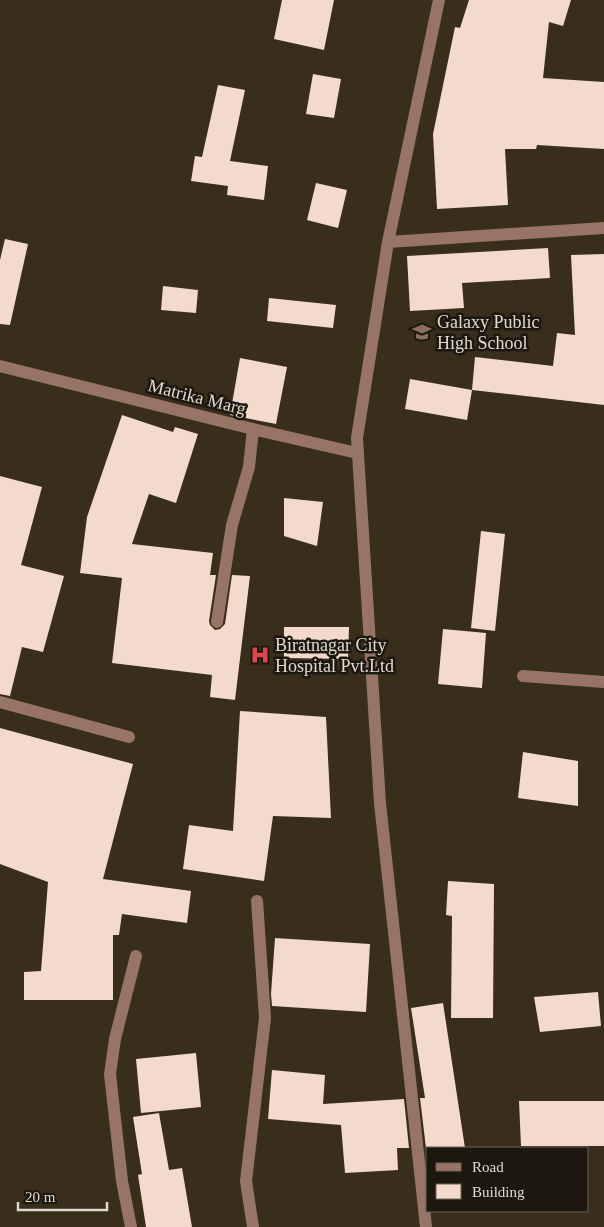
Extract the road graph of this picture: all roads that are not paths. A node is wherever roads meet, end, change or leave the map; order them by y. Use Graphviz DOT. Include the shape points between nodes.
graph roads {
  1 [pos="439,0"];
  2 [pos="604,228"];
  3 [pos="388,242"];
  4 [pos="0,366"];
  5 [pos="253,429"];
  6 [pos="357,453"];
  7 [pos="217,622"];
  8 [pos="523,676"];
  9 [pos="604,682"];
  10 [pos="0,702"];
  11 [pos="129,737"];
  12 [pos="257,901"];
  13 [pos="136,956"];
  14 [pos="131,1227"];
  15 [pos="253,1227"];
  16 [pos="426,1227"];
  1 -- 3 [label="street"];
  2 -- 3 [label="street"];
  3 -- 6 [label="street"];
  4 -- 5 [label="street, Matrika Marg"];
  5 -- 6 [label="street"];
  5 -- 7 [label="street, Matrika Marg" via="249,468 232,525"];
  6 -- 16 [label="street" via="380,802"];
  8 -- 9 [label="street"];
  10 -- 11 [label="street"];
  12 -- 15 [label="street" via="265,1018 246,1181"];
  13 -- 14 [label="street" via="115,1039 110,1074 122,1181"];
}
